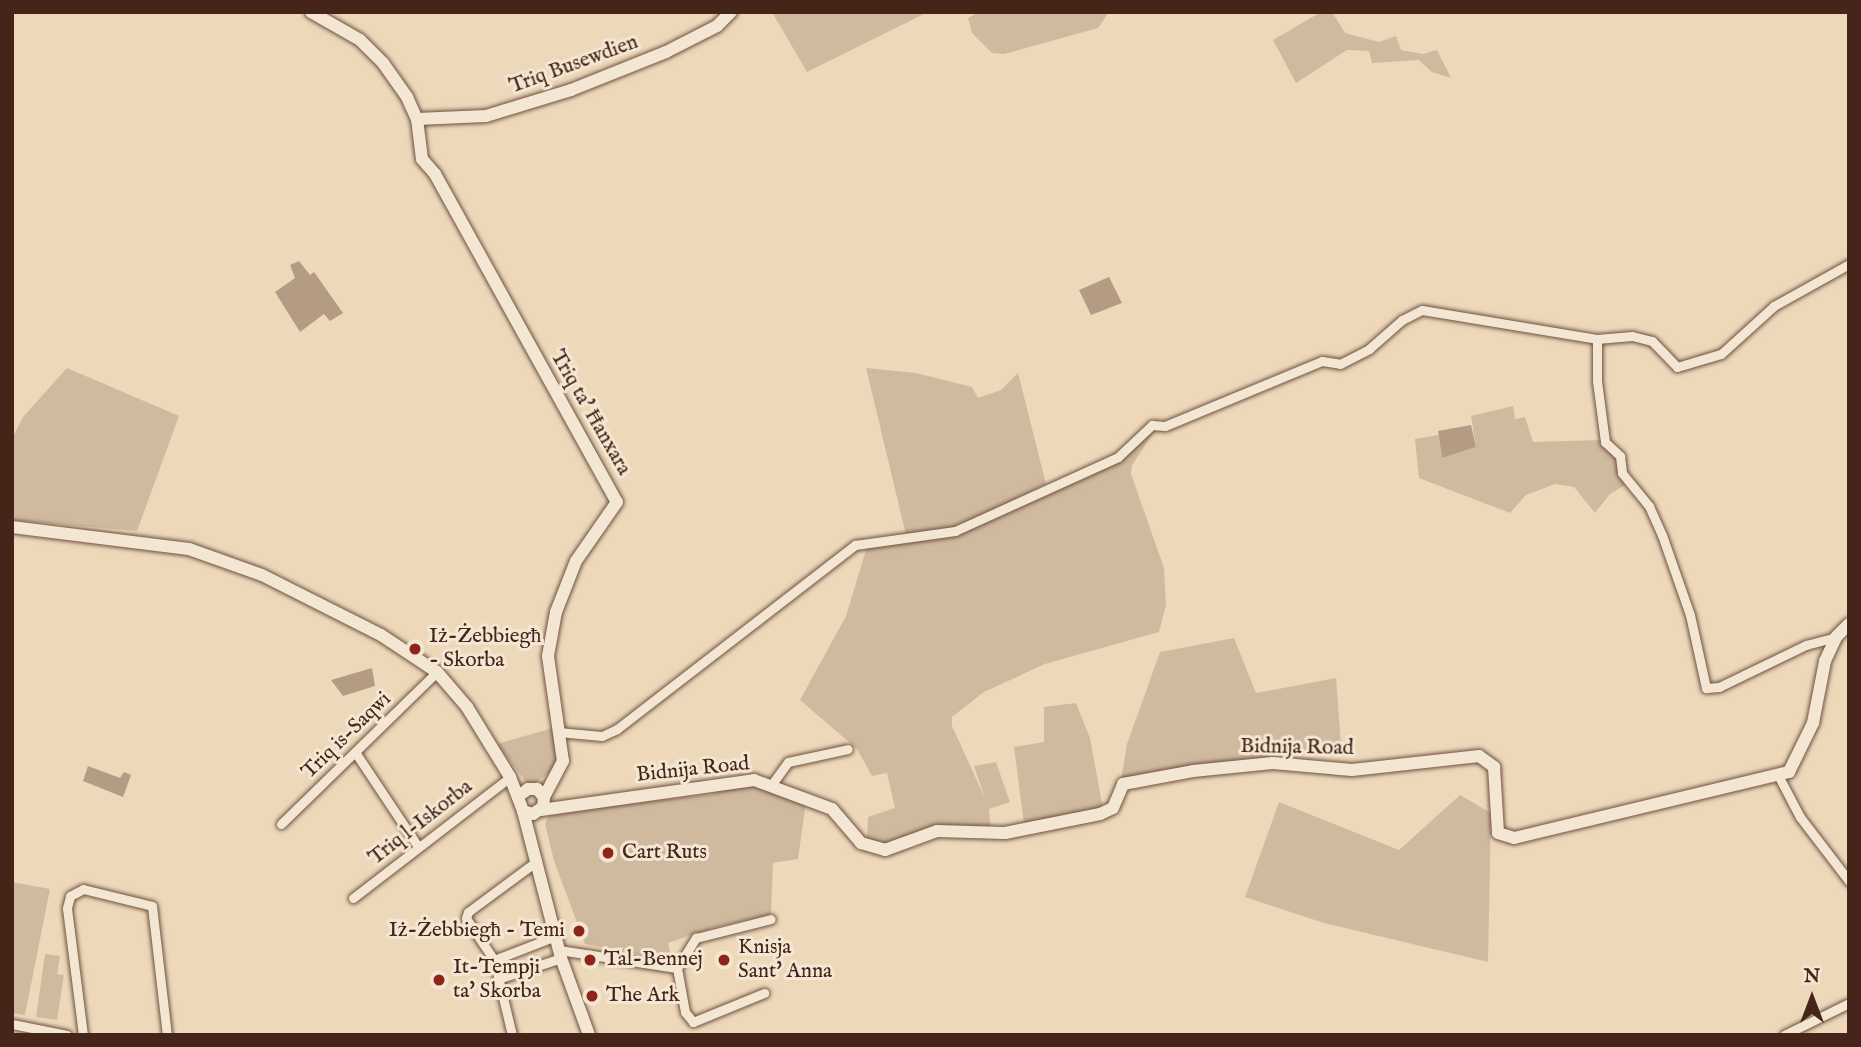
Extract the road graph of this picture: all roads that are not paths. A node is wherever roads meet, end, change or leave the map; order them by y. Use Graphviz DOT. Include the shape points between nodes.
graph roads {
  1 [pos="311,12"];
  2 [pos="731,12"];
  3 [pos="417,119"];
  4 [pos="1849,264"];
  5 [pos="1597,339"];
  6 [pos="12,527"];
  7 [pos="1849,624"];
  8 [pos="1836,637"];
  9 [pos="437,672"];
  10 [pos="558,732"];
  11 [pos="848,749"];
  12 [pos="355,752"];
  13 [pos="510,776"];
  14 [pos="1779,777"];
  15 [pos="555,778"];
  16 [pos="772,784"];
  17 [pos="527,791"];
  18 [pos="541,805"];
  19 [pos="523,811"];
  20 [pos="281,824"];
  21 [pos="417,845"];
  22 [pos="537,861"];
  23 [pos="1849,881"];
  24 [pos="353,898"];
  25 [pos="771,919"];
  26 [pos="556,936"];
  27 [pos="562,952"];
  28 [pos="494,960"];
  29 [pos="677,968"];
  30 [pos="501,978"];
  31 [pos="764,993"];
  32 [pos="1849,1003"];
  33 [pos="13,1024"];
  34 [pos="12,1035"];
  35 [pos="67,1035"];
  36 [pos="83,1035"];
  37 [pos="167,1035"];
  38 [pos="512,1035"];
  39 [pos="589,1035"];
  40 [pos="595,1035"];
  41 [pos="1784,1035"];
  1 -- 3 [label="street" via="356,38 378,57"];
  2 -- 3 [label="street, Triq Busewdien" via="717,26 666,52 571,90 486,116"];
  3 -- 10 [label="street, Triq ta' Ħanxara" via="422,159 435,174 617,502 576,561 556,612 548,656"];
  4 -- 5 [label="street" via="1774,306 1721,354 1704,361 1677,367 1652,341 1632,336"];
  5 -- 8 [label="street" via="1605,442 1620,456 1622,473 1649,506 1662,535 1690,615 1706,688 1730,683 1806,645"];
  5 -- 10 [label="street" via="1434,309 1412,314 1373,346 1340,364 1322,361 1165,426 1152,425 1118,457 955,531 855,545 611,733"];
  6 -- 9 [label="street" via="124,538 201,553 262,575 381,635"];
  7 -- 8 [label="street"];
  8 -- 14 [label="street" via="1825,661 1813,723 1789,772"];
  9 -- 12 [label="street, Triq is-Saqwi"];
  9 -- 13 [label="street" via="467,707"];
  10 -- 15 [label="street, Triq ta' Ħanxara" via="563,761"];
  11 -- 16 [label="street" via="788,762"];
  12 -- 20 [label="street, Triq is-Saqwi"];
  12 -- 21 [label="street"];
  13 -- 17 [label="street"];
  13 -- 21 [label="street, Triq l-Iskorba"];
  14 -- 16 [label="street, Bidnija Road" via="1507,838 1498,833 1494,767 1485,757 1352,770 1247,764 1126,783 1119,788 1113,808 1093,816 1005,833 937,831 885,850 861,844 832,809"];
  14 -- 23 [label="street" via="1800,817"];
  15 -- 17 [label="street"];
  15 -- 18 [label="street, Triq ta' Ħanxara"];
  16 -- 18 [label="street, Bidnija Road" via="746,781"];
  17 -- 18 [label="street"];
  17 -- 19 [label="street"];
  18 -- 19 [label="street, Bidnija Road"];
  18 -- 27 [label="street" via="537,834"];
  19 -- 22 [label="street"];
  21 -- 24 [label="street, Triq l-Iskorba"];
  22 -- 26 [label="street"];
  22 -- 28 [label="street" via="468,912 466,918"];
  25 -- 29 [label="street" via="696,938"];
  26 -- 27 [label="street"];
  26 -- 28 [label="street"];
  27 -- 29 [label="street"];
  27 -- 30 [label="street"];
  27 -- 39 [label="street"];
  27 -- 40 [label="street"];
  28 -- 30 [label="street"];
  29 -- 31 [label="street" via="685,1012 693,1021"];
  30 -- 38 [label="street"];
  32 -- 41 [label="street"];
  33 -- 34 [label="street"];
  33 -- 35 [label="street"];
  36 -- 37 [label="street" via="67,908 70,896 83,889 152,906"];
}
